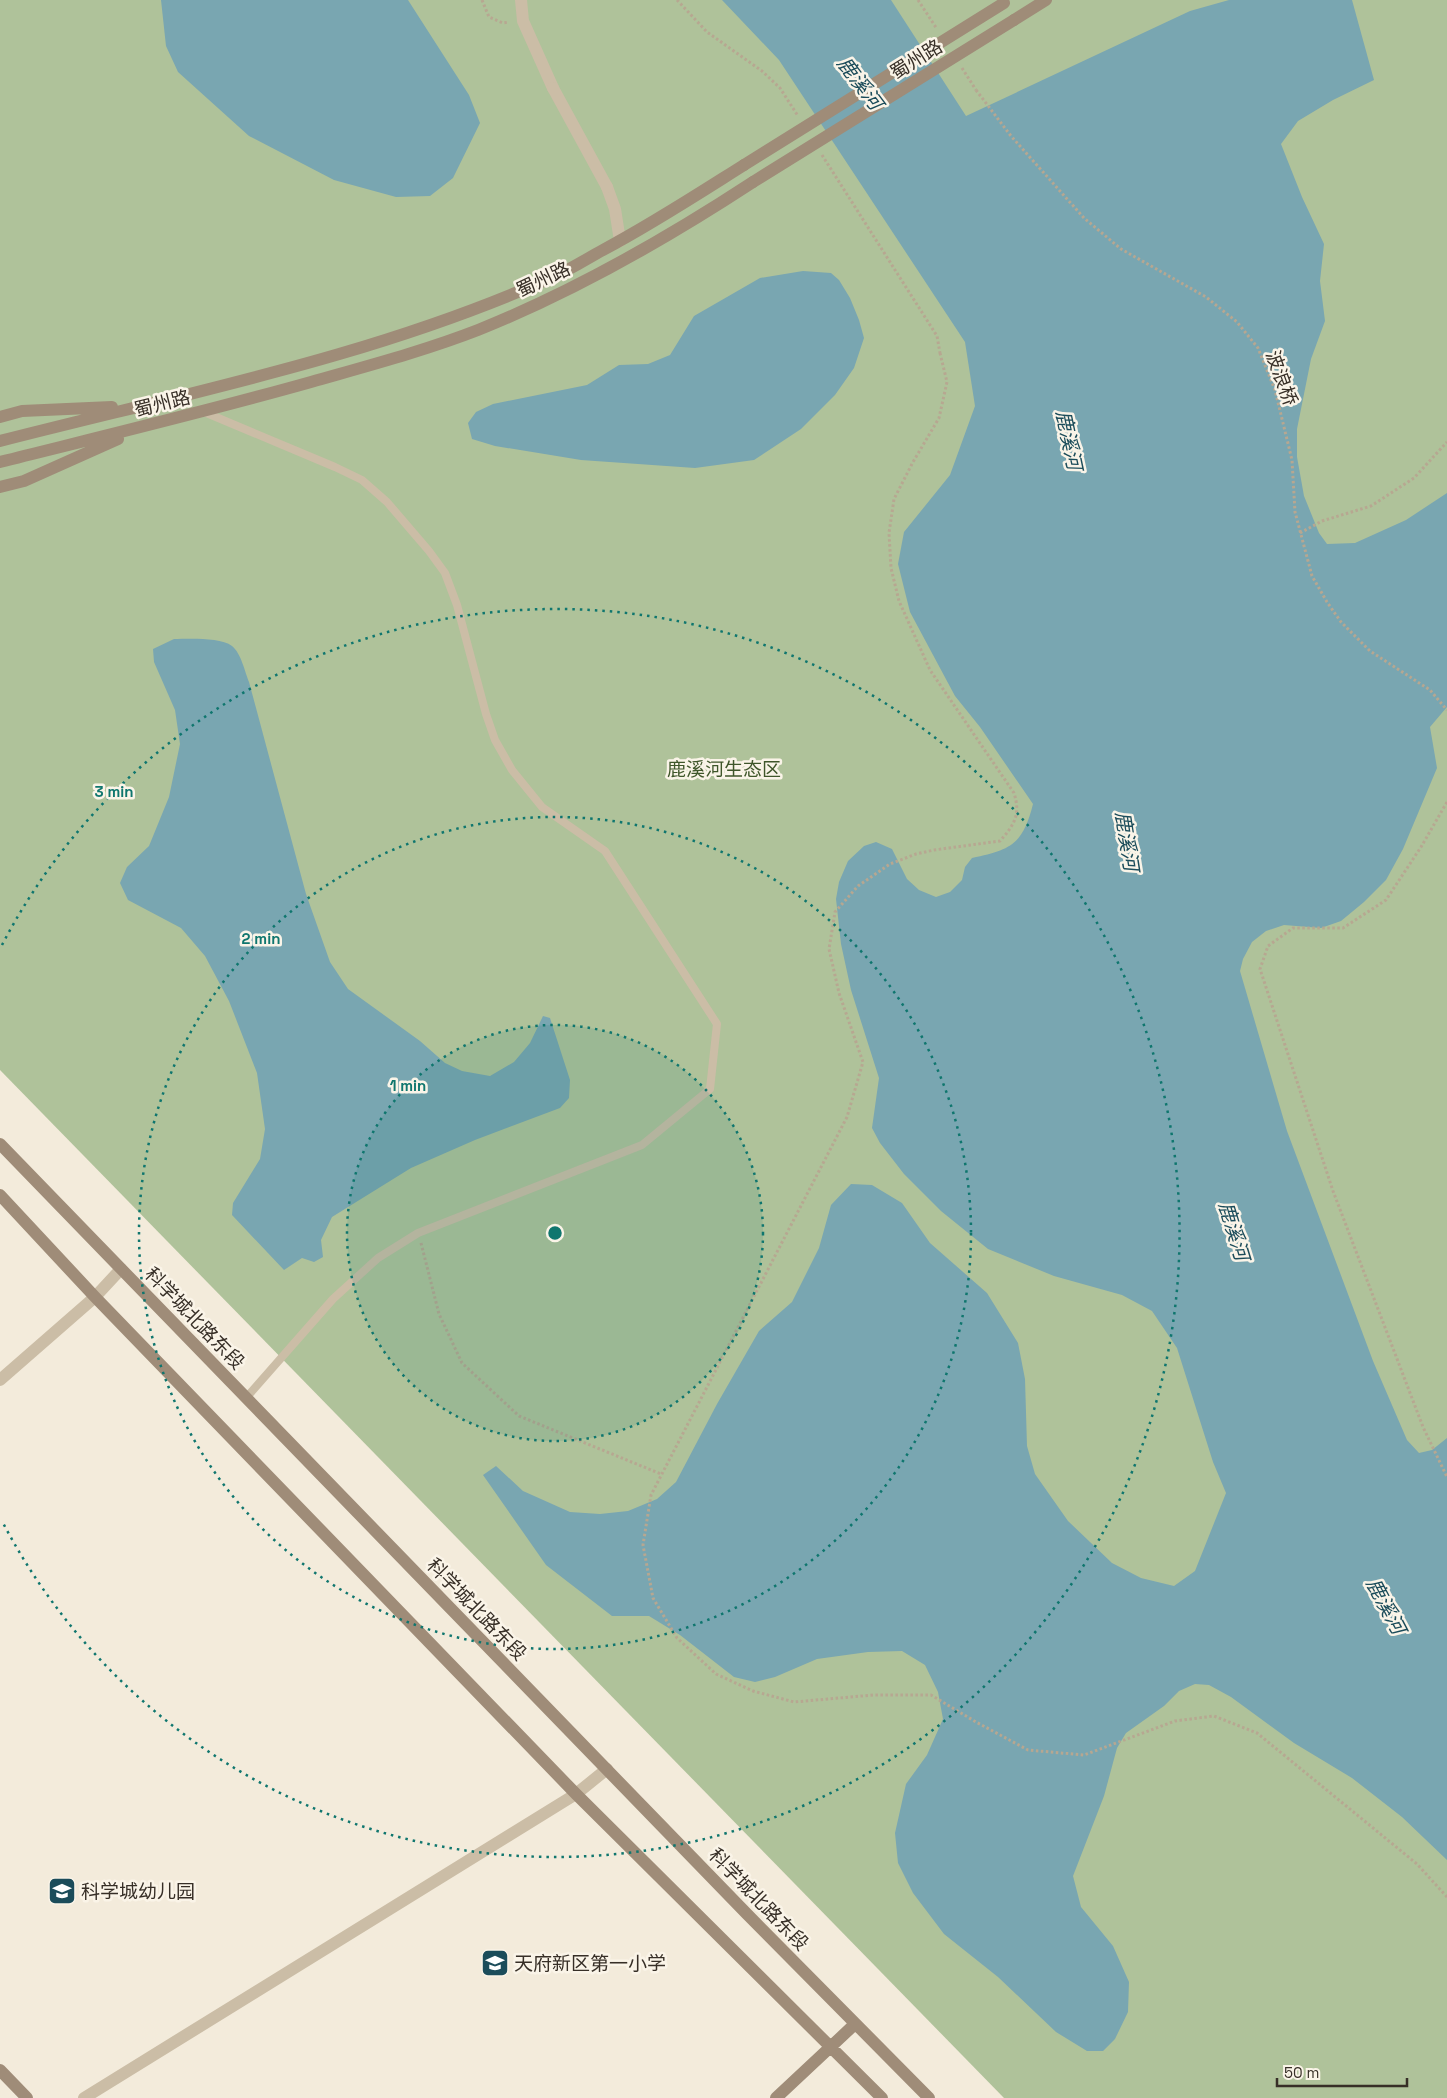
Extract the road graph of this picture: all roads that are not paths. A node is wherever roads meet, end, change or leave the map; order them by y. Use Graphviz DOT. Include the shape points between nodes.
graph roads {
  1 [pos="521,0"];
  2 [pos="1046,0"];
  3 [pos="1006,2"];
  4 [pos="620,241"];
  5 [pos="139,406"];
  6 [pos="204,412"];
  7 [pos="0,417"];
  8 [pos="145,426"];
  9 [pos="0,441"];
  10 [pos="0,462"];
  11 [pos="0,487"];
  12 [pos="0,1144"];
  13 [pos="0,1196"];
  14 [pos="121,1269"];
  15 [pos="95,1297"];
  16 [pos="0,1380"];
  17 [pos="246,1398"];
  18 [pos="607,1769"];
  19 [pos="576,1794"];
  20 [pos="855,2024"];
  21 [pos="830,2047"];
  22 [pos="0,2070"];
  23 [pos="26,2098"];
  24 [pos="84,2098"];
  25 [pos="776,2098"];
  26 [pos="882,2098"];
  27 [pos="929,2098"];
  1 -- 4 [label="street, bridge" via="523,22 553,88 607,187 615,209"];
  2 -- 6 [label="main road, 蜀州路, bridge" via="692,222 544,300 477,330 400,357"];
  3 -- 4 [label="main road, 蜀州路, bridge"];
  4 -- 5 [label="main road, 蜀州路" via="559,274 394,338"];
  5 -- 7 [label="main road" via="22,411"];
  5 -- 9 [label="main road, 蜀州路"];
  6 -- 8 [label="main road, 蜀州路"];
  6 -- 17 [label="lane" via="362,480 410,528 445,573 457,605 486,714 495,740 512,770 542,807 605,851 716,1024 710,1089 642,1145 418,1233 378,1258 333,1299"];
  8 -- 10 [label="main road, 蜀州路"];
  8 -- 11 [label="main road" via="24,481"];
  12 -- 14 [label="main road, 科学城北路东段"];
  13 -- 15 [label="main road"];
  14 -- 15 [label="street"];
  14 -- 17 [label="main road, 科学城北路东段"];
  15 -- 16 [label="street"];
  15 -- 19 [label="main road"];
  17 -- 18 [label="main road, 科学城北路东段"];
  18 -- 19 [label="street"];
  18 -- 20 [label="main road, 科学城北路东段"];
  19 -- 21 [label="main road"];
  19 -- 24 [label="street"];
  20 -- 21 [label="main road"];
  20 -- 27 [label="main road, 科学城北路东段"];
  21 -- 25 [label="main road"];
  21 -- 26 [label="main road"];
  22 -- 23 [label="main road"];
}
